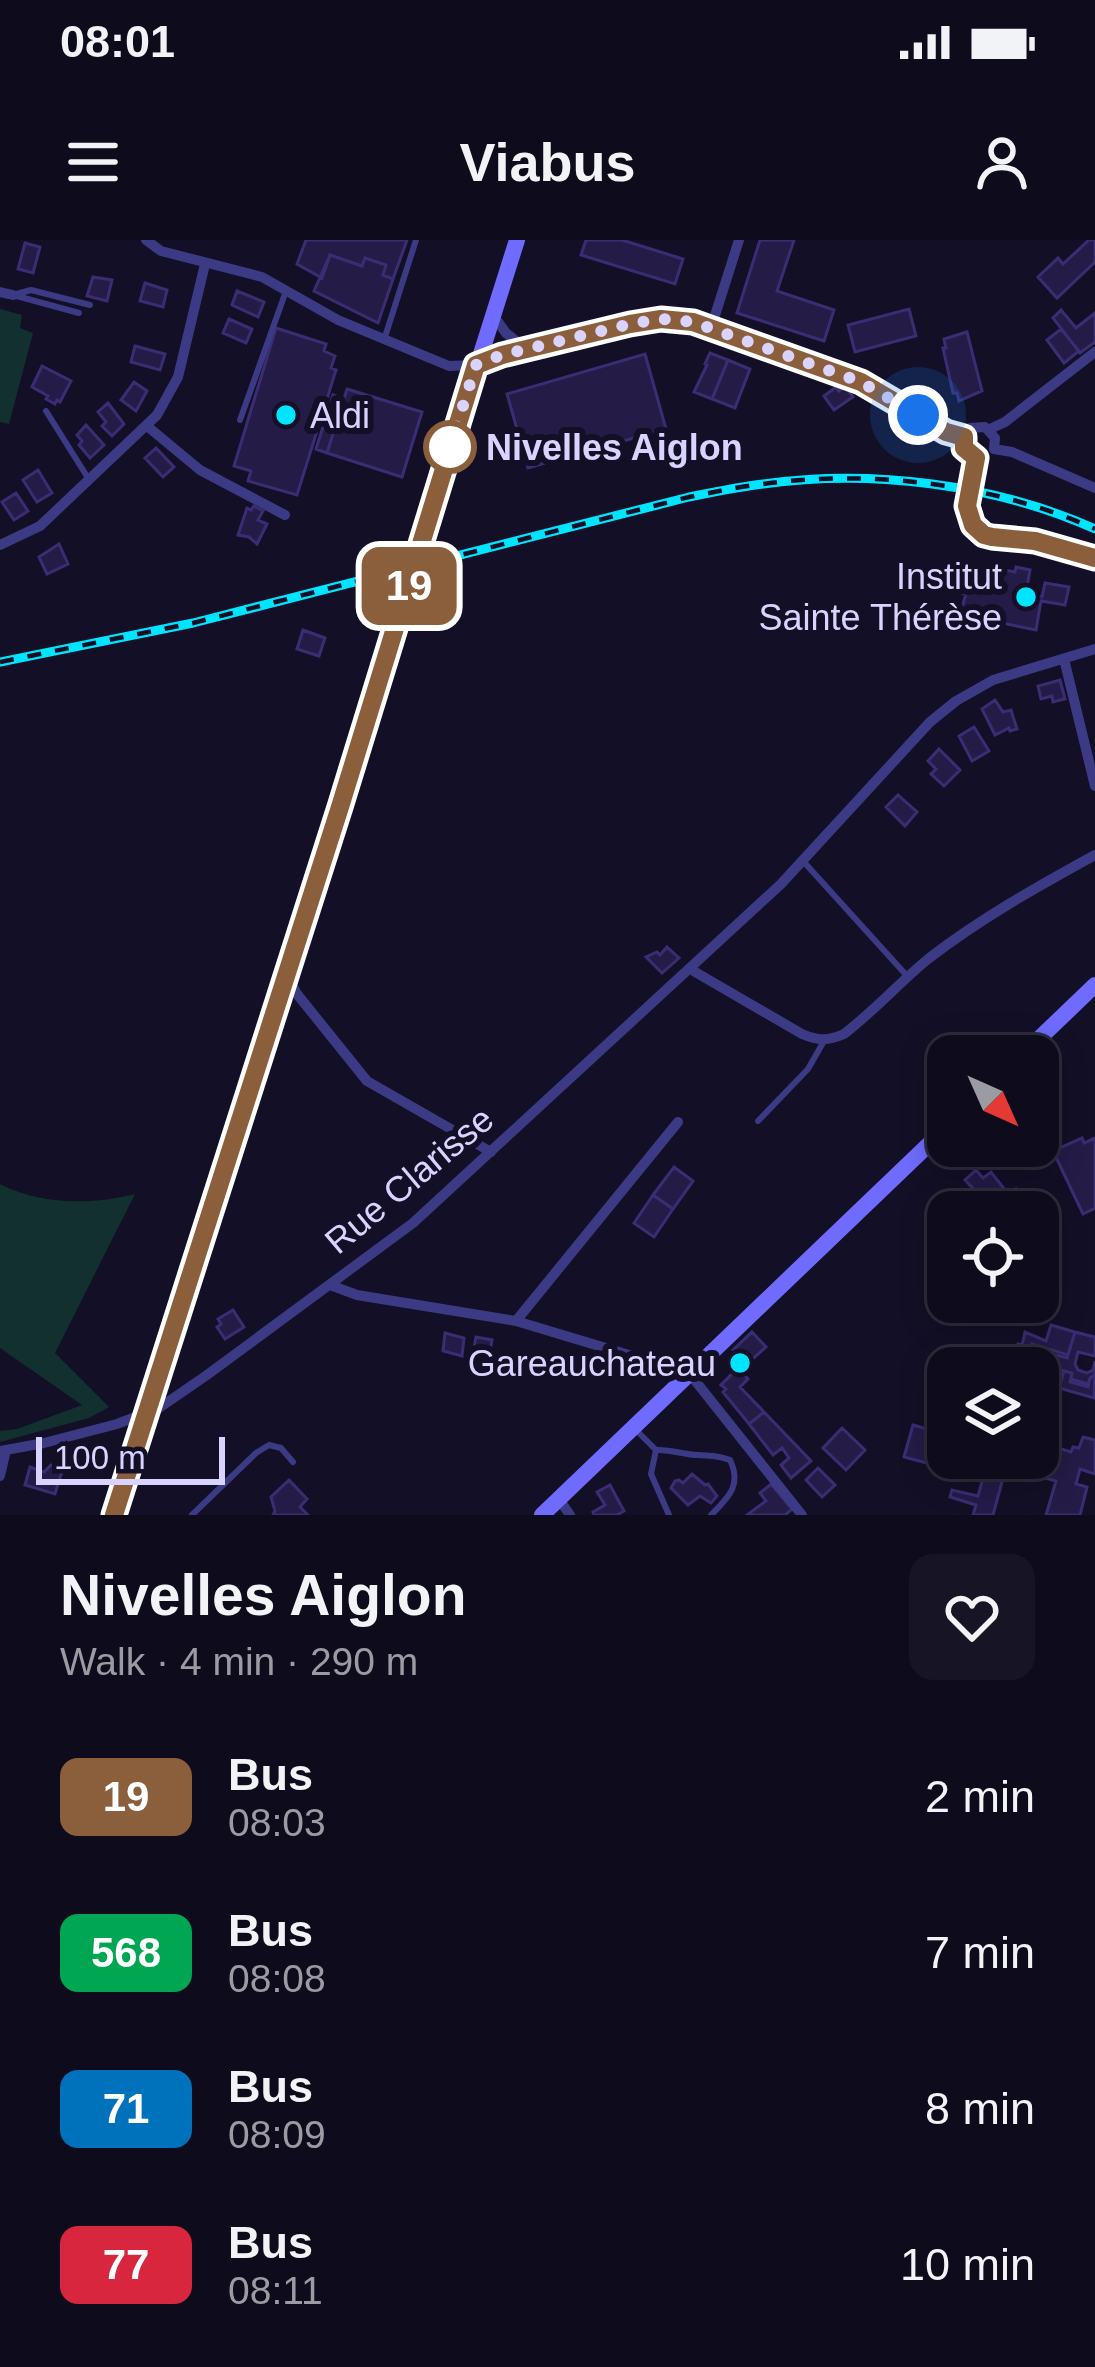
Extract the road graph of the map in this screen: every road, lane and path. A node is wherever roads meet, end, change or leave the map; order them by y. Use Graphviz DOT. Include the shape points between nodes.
graph roads {
  1 [pos="416,240"];
  2 [pos="517,240"];
  3 [pos="739,240"];
  4 [pos="147,241"];
  5 [pos="205,264"];
  6 [pos="286,291"];
  7 [pos="7,294"];
  8 [pos="90,305"];
  9 [pos="79,313"];
  10 [pos="493,314"];
  11 [pos="711,328"];
  12 [pos="384,341"];
  13 [pos="527,350"];
  14 [pos="1095,352"];
  15 [pos="476,365"];
  16 [pos="46,411"];
  17 [pos="240,420"];
  18 [pos="148,426"];
  19 [pos="990,429"];
  20 [pos="964,437"];
  21 [pos="994,449"];
  22 [pos="90,481"];
  23 [pos="1095,488"];
  24 [pos="968,500"];
  25 [pos="284,515"];
  26 [pos="0,544"];
  27 [pos="1095,558"];
  28 [pos="1095,649"];
  29 [pos="1064,659"];
  30 [pos="1095,786"];
  31 [pos="1095,855"];
  32 [pos="803,861"];
  33 [pos="690,969"];
  34 [pos="286,976"];
  35 [pos="908,977"];
  36 [pos="1095,985"];
  37 [pos="1043,1035"];
  38 [pos="825,1040"];
  39 [pos="758,1121"];
  40 [pos="678,1122"];
  41 [pos="927,1146"];
  42 [pos="491,1152"];
  43 [pos="330,1285"];
  44 [pos="516,1321"];
  45 [pos="689,1373"];
  46 [pos="148,1412"];
  47 [pos="633,1427"];
  48 [pos="3,1450"];
  49 [pos="656,1450"];
  50 [pos="293,1462"];
  51 [pos="0,1475"];
  52 [pos="559,1498"];
  53 [pos="115,1515"];
  54 [pos="192,1515"];
  55 [pos="542,1515"];
  56 [pos="570,1515"];
  57 [pos="669,1515"];
  58 [pos="711,1515"];
  59 [pos="802,1515"];
  1 -- 12 [label="lane"];
  2 -- 10 [label="main road"];
  3 -- 11 [label="street"];
  4 -- 5 [label="street"];
  5 -- 6 [label="street"];
  5 -- 18 [label="street" via="178,377"];
  6 -- 12 [label="street"];
  6 -- 17 [label="lane"];
  7 -- 8 [label="lane" via="31,290"];
  7 -- 9 [label="lane"];
  10 -- 13 [label="street"];
  10 -- 15 [label="main road"];
  11 -- 13 [label="street" via="661,319"];
  11 -- 20 [label="street" via="861,382"];
  12 -- 15 [label="street" via="449,366"];
  13 -- 15 [label="street"];
  14 -- 19 [label="street"];
  15 -- 34 [label="main road"];
  16 -- 22 [label="lane"];
  18 -- 22 [label="street"];
  18 -- 25 [label="street" via="200,470"];
  19 -- 20 [label="street" via="975,426"];
  19 -- 21 [label="street"];
  20 -- 21 [label="street" via="975,464"];
  21 -- 23 [label="street"];
  22 -- 26 [label="street" via="40,526"];
  24 -- 27 [label="street" via="984,535"];
  28 -- 29 [label="street, Rue Clarisse"];
  29 -- 30 [label="street"];
  29 -- 32 [label="street, Rue Clarisse" via="993,680 956,701"];
  31 -- 35 [label="street" via="1014,899"];
  32 -- 33 [label="street, Rue Clarisse"];
  32 -- 35 [label="lane"];
  33 -- 38 [label="street"];
  33 -- 42 [label="street, Rue Clarisse"];
  34 -- 42 [label="street" via="368,1081"];
  34 -- 46 [label="main road"];
  35 -- 38 [label="street" via="844,1034"];
  36 -- 37 [label="main road"];
  38 -- 39 [label="lane"];
  40 -- 44 [label="street"];
  41 -- 45 [label="main road"];
  42 -- 43 [label="street, Rue Clarisse"];
  43 -- 44 [label="street"];
  43 -- 46 [label="street, Rue Clarisse"];
  44 -- 45 [label="street"];
  45 -- 47 [label="main road"];
  45 -- 59 [label="street"];
  46 -- 48 [label="street, Rue Clarisse"];
  46 -- 53 [label="main road"];
  47 -- 49 [label="lane"];
  47 -- 52 [label="main road"];
  48 -- 51 [label="street"];
  49 -- 57 [label="lane" via="651,1474"];
  49 -- 58 [label="lane" via="730,1460 736,1484"];
  50 -- 54 [label="lane" via="269,1445"];
  52 -- 55 [label="main road"];
  52 -- 56 [label="street"];
}
